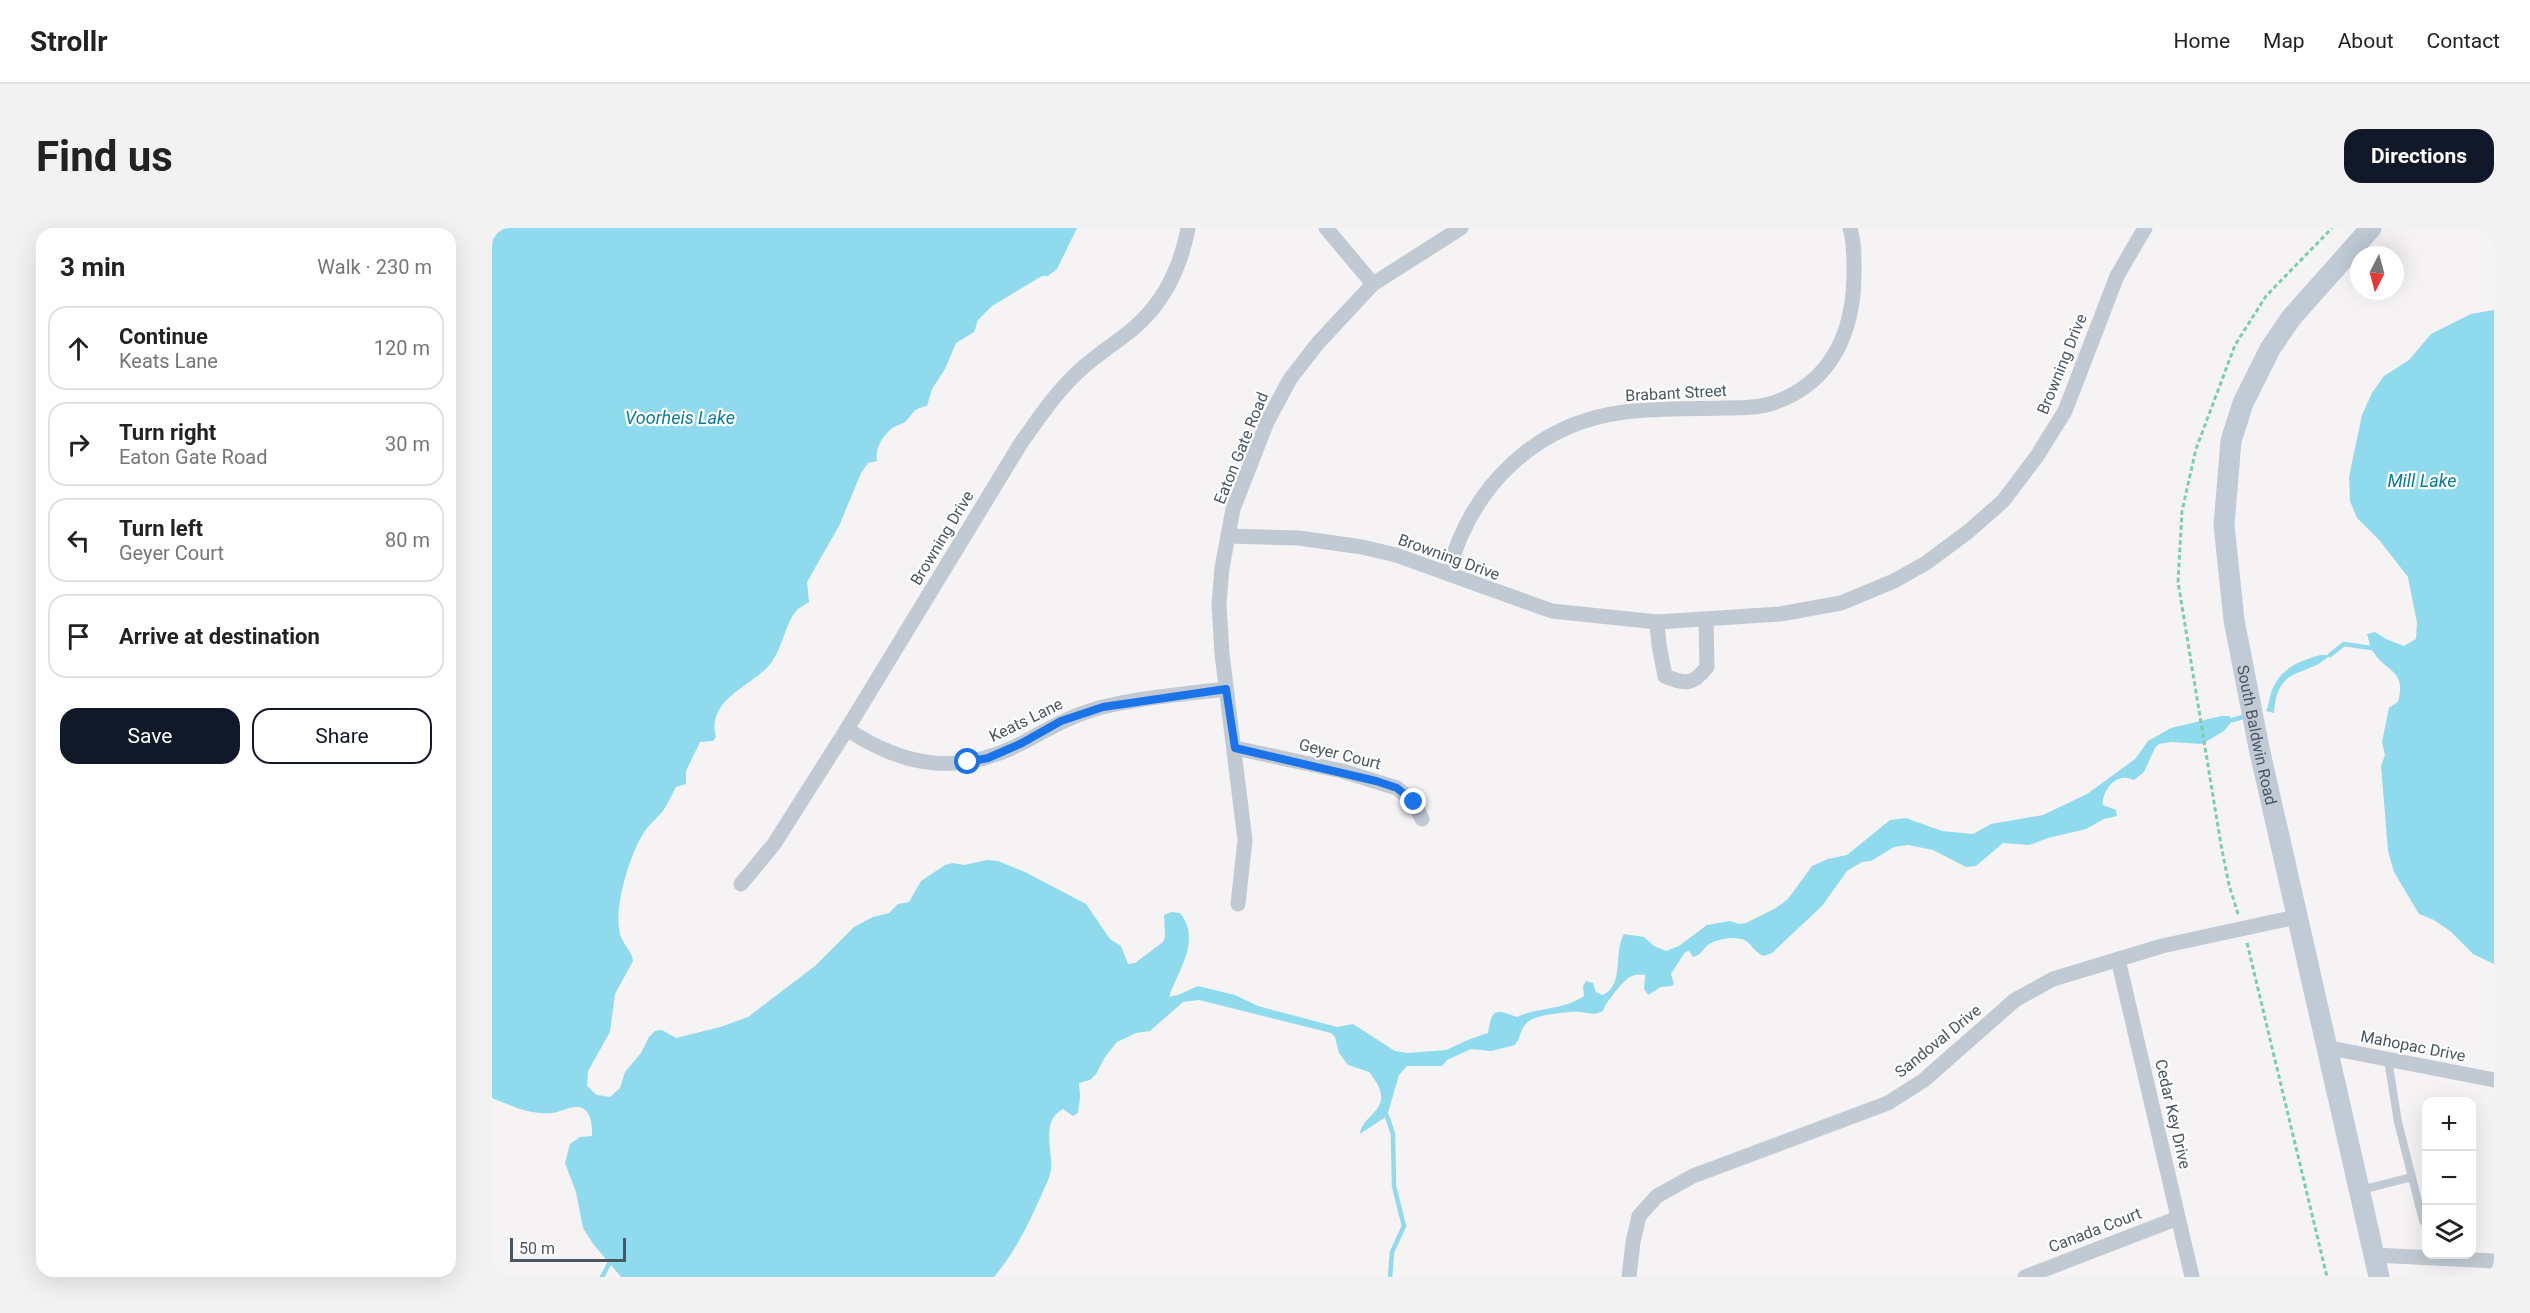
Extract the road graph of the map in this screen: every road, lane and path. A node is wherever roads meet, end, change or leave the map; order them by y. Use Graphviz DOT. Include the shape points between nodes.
graph roads {
  1 [pos="1188,228"];
  2 [pos="1326,228"];
  3 [pos="1461,228"];
  4 [pos="1850,228"];
  5 [pos="2145,228"];
  6 [pos="2371,228"];
  7 [pos="1373,284"];
  8 [pos="1228,536"];
  9 [pos="1448,573"];
  10 [pos="1706,620"];
  11 [pos="1657,622"];
  12 [pos="1226,689"];
  13 [pos="2200,713"];
  14 [pos="847,729"];
  15 [pos="1235,748"];
  16 [pos="1422,819"];
  17 [pos="741,884"];
  18 [pos="1238,904"];
  19 [pos="2296,917"];
  20 [pos="2243,929"];
  21 [pos="2118,958"];
  22 [pos="2325,1047"];
  23 [pos="2388,1060"];
  24 [pos="2494,1080"];
  25 [pos="2412,1177"];
  26 [pos="2358,1190"];
  27 [pos="2422,1217"];
  28 [pos="2178,1218"];
  29 [pos="2374,1255"];
  30 [pos="2494,1261"];
  31 [pos="1629,1277"];
  32 [pos="2025,1277"];
  33 [pos="2192,1277"];
  34 [pos="2327,1277"];
  35 [pos="2379,1277"];
  1 -- 14 [label="street, Browning Drive" via="1171,282 1152,310 1078,371 1050,401 1021,443"];
  2 -- 7 [label="street"];
  3 -- 7 [label="street, Eaton Gate Road"];
  4 -- 9 [label="street, Brabant Street" via="1854,291 1848,326 1834,358 1815,380 1769,404 1625,412 1580,422 1544,440 1491,484 1468,520"];
  5 -- 10 [label="street, Browning Drive" via="2117,276 2065,411 2002,501 1969,531 1894,582 1841,603 1780,614"];
  6 -- 19 [label="main road, South Baldwin Road" via="2291,318 2243,403 2231,441 2224,525 2234,620"];
  7 -- 8 [label="street, Eaton Gate Road" via="1290,379 1267,422 1233,509"];
  8 -- 9 [label="street, Browning Drive" via="1299,538 1362,547"];
  8 -- 12 [label="street, Eaton Gate Road" via="1219,604"];
  9 -- 11 [label="street, Browning Drive" via="1552,611"];
  10 -- 11 [label="street, Browning Drive"];
  10 -- 11 [label="street" via="1707,667 1697,680 1682,683 1665,676"];
  12 -- 14 [label="street, Keats Lane" via="1103,707 1061,721 988,758 968,762 906,760 872,746"];
  12 -- 15 [label="street, Eaton Gate Road"];
  13 -- 20 [label="path" via="2229,885"];
  14 -- 17 [label="street, Browning Drive" via="774,843"];
  15 -- 16 [label="street, Geyer Court" via="1342,771 1397,788 1414,802"];
  15 -- 18 [label="street, Eaton Gate Road" via="1245,840"];
  19 -- 20 [label="street, Sandoval Drive"];
  19 -- 22 [label="main road, South Baldwin Road"];
  20 -- 21 [label="street, Sandoval Drive"];
  20 -- 34 [label="path"];
  21 -- 28 [label="street, Cedar Key Drive"];
  21 -- 31 [label="street, Sandoval Drive" via="2053,979 2015,1000 1924,1080 1888,1103 1693,1176 1657,1196 1639,1216"];
  22 -- 23 [label="street, Mahopac Drive"];
  22 -- 26 [label="main road, South Baldwin Road"];
  23 -- 24 [label="street, Mahopac Drive"];
  23 -- 25 [label="lane"];
  25 -- 26 [label="lane"];
  25 -- 27 [label="lane"];
  26 -- 29 [label="main road, South Baldwin Road"];
  28 -- 32 [label="street, Canada Court"];
  28 -- 33 [label="street, Cedar Key Drive"];
  29 -- 30 [label="street"];
  29 -- 35 [label="main road, South Baldwin Road"];
}
